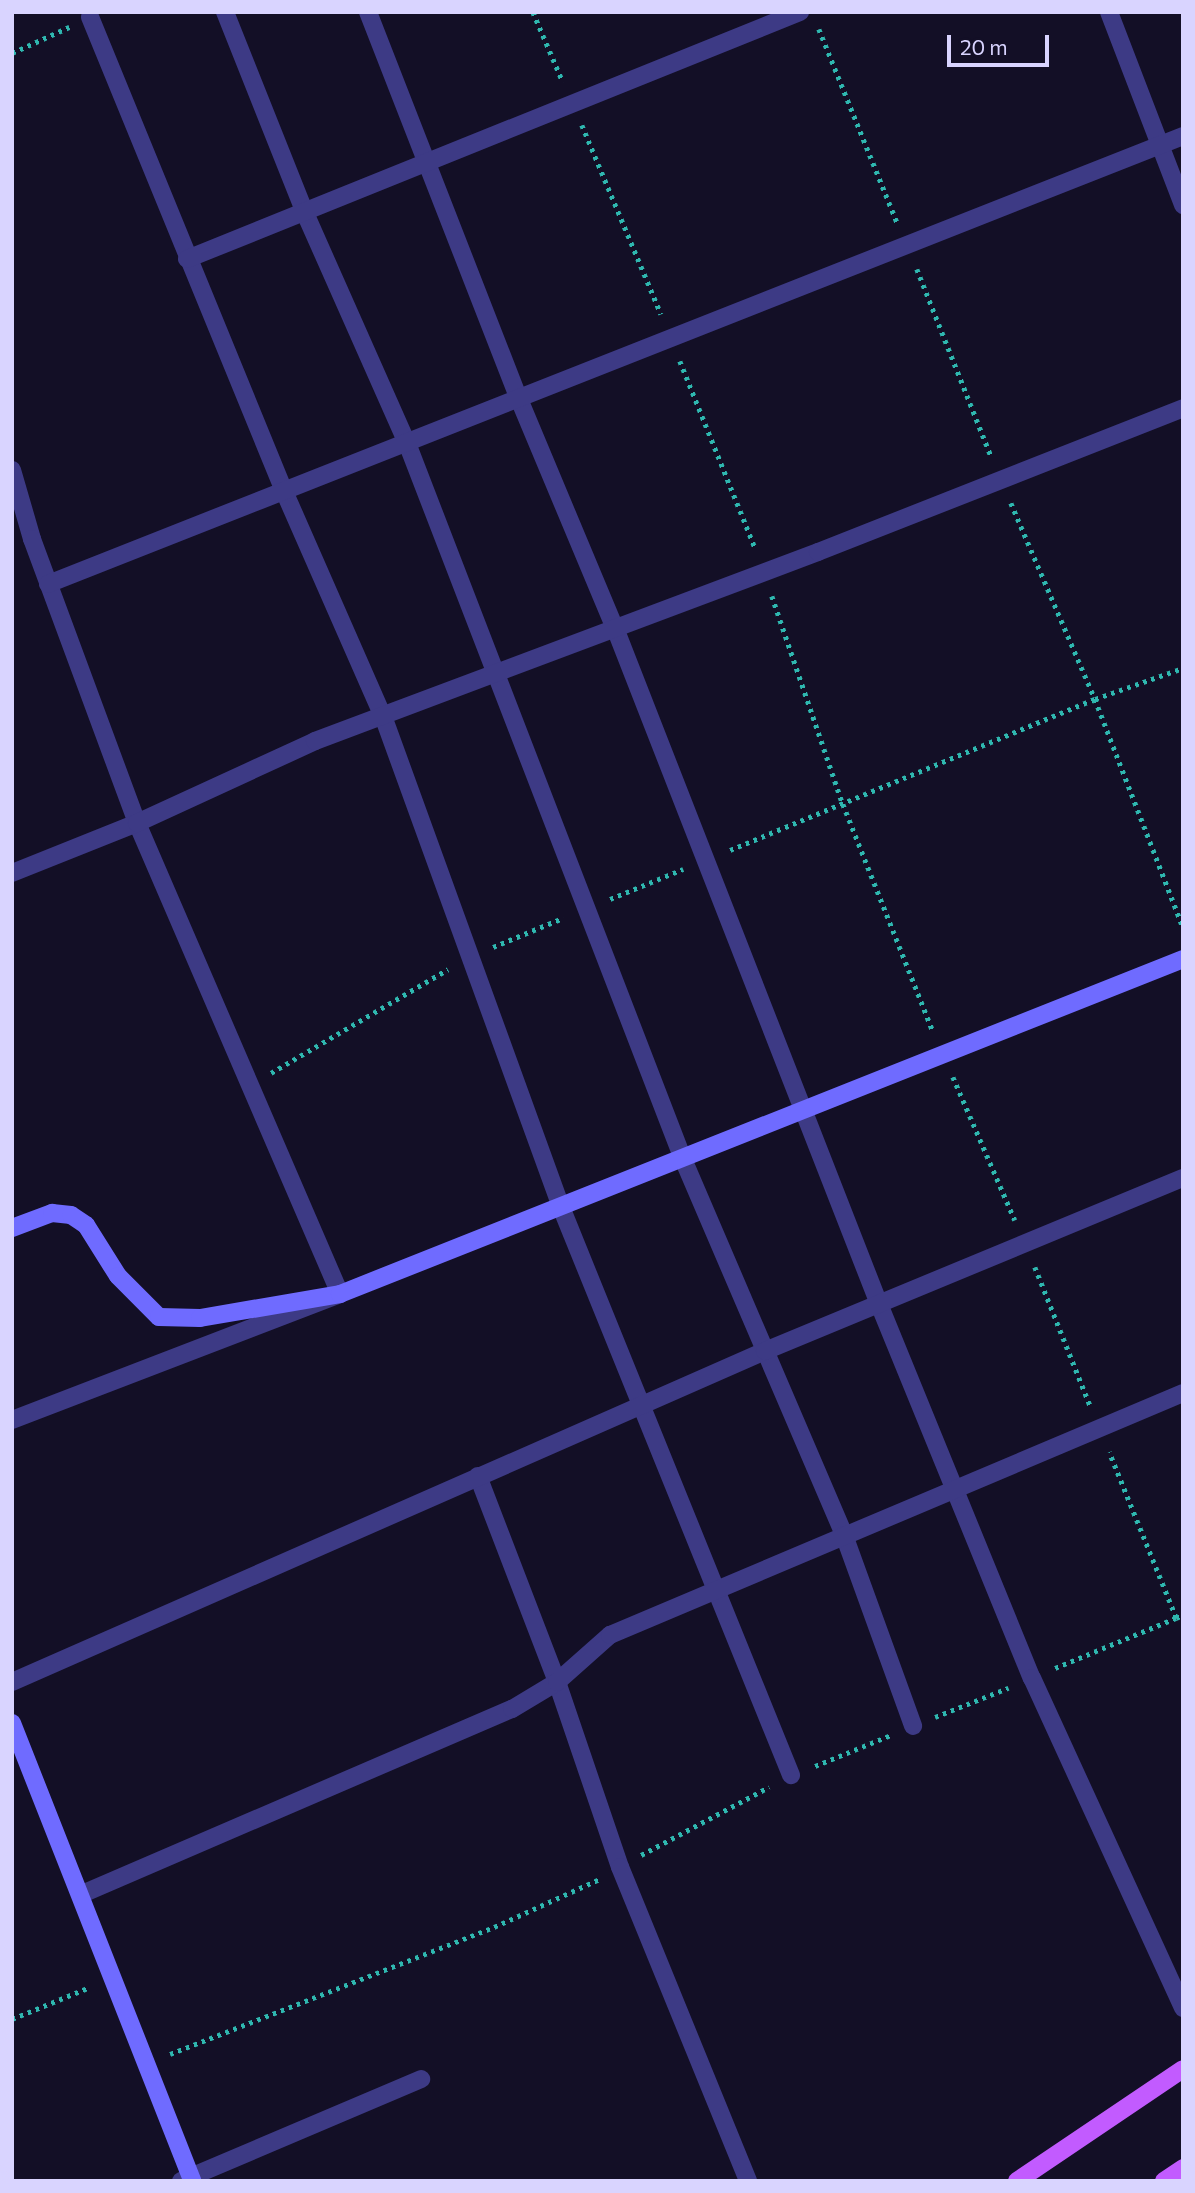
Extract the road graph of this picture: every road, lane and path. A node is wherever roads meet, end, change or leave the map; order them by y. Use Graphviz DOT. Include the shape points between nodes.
graph roads {
  1 [pos="225,12"];
  2 [pos="368,12"];
  3 [pos="533,12"];
  4 [pos="800,12"];
  5 [pos="1110,12"];
  6 [pos="90,17"];
  7 [pos="12,53"];
  8 [pos="573,104"];
  9 [pos="1183,136"];
  10 [pos="1159,146"];
  11 [pos="429,163"];
  12 [pos="1183,205"];
  13 [pos="305,213"];
  14 [pos="187,259"];
  15 [pos="671,339"];
  16 [pos="519,399"];
  17 [pos="1183,408"];
  18 [pos="407,443"];
  19 [pos="12,470"];
  20 [pos="284,491"];
  21 [pos="764,572"];
  22 [pos="48,584"];
  23 [pos="615,628"];
  24 [pos="496,673"];
  25 [pos="383,716"];
  26 [pos="137,822"];
  27 [pos="12,873"];
  28 [pos="1183,959"];
  29 [pos="943,1056"];
  30 [pos="802,1111"];
  31 [pos="682,1158"];
  32 [pos="1183,1178"];
  33 [pos="561,1207"];
  34 [pos="12,1228"];
  35 [pos="1025,1243"];
  36 [pos="340,1294"];
  37 [pos="879,1304"];
  38 [pos="765,1351"];
  39 [pos="1183,1393"];
  40 [pos="643,1405"];
  41 [pos="12,1420"];
  42 [pos="1099,1426"];
  43 [pos="478,1476"];
  44 [pos="954,1488"];
  45 [pos="844,1535"];
  46 [pos="715,1590"];
  47 [pos="1183,1615"];
  48 [pos="1176,1618"];
  49 [pos="1032,1678"];
  50 [pos="12,1682"];
  51 [pos="557,1682"];
  52 [pos="12,1723"];
  53 [pos="913,1726"];
  54 [pos="791,1776"];
  55 [pos="620,1867"];
  56 [pos="82,1894"];
  57 [pos="114,1977"];
  58 [pos="1183,2008"];
  59 [pos="12,2019"];
  60 [pos="147,2063"];
  61 [pos="1183,2069"];
  62 [pos="422,2079"];
  63 [pos="1183,2168"];
  64 [pos="188,2179"];
  65 [pos="748,2181"];
  66 [pos="1017,2181"];
  67 [pos="1164,2181"];
  1 -- 13 [label="street"];
  2 -- 11 [label="street"];
  3 -- 8 [label="path"];
  4 -- 8 [label="street"];
  5 -- 10 [label="street"];
  6 -- 7 [label="path"];
  6 -- 14 [label="street"];
  8 -- 11 [label="street"];
  8 -- 15 [label="path"];
  9 -- 10 [label="street"];
  10 -- 12 [label="street"];
  10 -- 15 [label="street"];
  11 -- 13 [label="street"];
  11 -- 16 [label="street"];
  13 -- 14 [label="street"];
  13 -- 18 [label="street"];
  14 -- 20 [label="street"];
  15 -- 16 [label="street"];
  15 -- 21 [label="path"];
  16 -- 18 [label="street"];
  16 -- 23 [label="street"];
  17 -- 21 [label="street"];
  18 -- 20 [label="street"];
  18 -- 24 [label="street"];
  19 -- 22 [label="street"];
  20 -- 22 [label="street"];
  20 -- 25 [label="street"];
  21 -- 23 [label="street"];
  21 -- 29 [label="path" via="842,804"];
  22 -- 26 [label="street"];
  23 -- 24 [label="street"];
  23 -- 30 [label="street"];
  24 -- 25 [label="street"];
  24 -- 31 [label="street"];
  25 -- 26 [label="street" via="237,775"];
  25 -- 33 [label="street"];
  26 -- 27 [label="street"];
  26 -- 36 [label="street"];
  28 -- 29 [label="street"];
  29 -- 30 [label="street"];
  29 -- 35 [label="path"];
  30 -- 31 [label="street"];
  30 -- 37 [label="street"];
  31 -- 33 [label="street"];
  31 -- 38 [label="street"];
  32 -- 35 [label="street"];
  33 -- 36 [label="street"];
  33 -- 40 [label="street"];
  34 -- 36 [label="street" via="52,1213 71,1215 86,1225 118,1276 159,1317 200,1318"];
  35 -- 37 [label="street"];
  35 -- 42 [label="path"];
  36 -- 41 [label="street"];
  37 -- 38 [label="street"];
  37 -- 44 [label="street"];
  38 -- 40 [label="street"];
  38 -- 45 [label="street"];
  39 -- 42 [label="street"];
  40 -- 43 [label="street"];
  40 -- 46 [label="street"];
  42 -- 44 [label="street"];
  42 -- 48 [label="path"];
  43 -- 50 [label="street"];
  43 -- 51 [label="street"];
  44 -- 45 [label="street"];
  44 -- 49 [label="street"];
  45 -- 46 [label="street"];
  45 -- 53 [label="street"];
  46 -- 51 [label="street" via="610,1635"];
  46 -- 54 [label="street"];
  47 -- 48 [label="path"];
  48 -- 49 [label="path"];
  49 -- 53 [label="path"];
  49 -- 58 [label="street"];
  51 -- 55 [label="street"];
  51 -- 56 [label="street" via="512,1709"];
  52 -- 56 [label="street"];
  53 -- 54 [label="path"];
  54 -- 55 [label="path"];
  55 -- 60 [label="path" via="494,1927"];
  55 -- 65 [label="street"];
  56 -- 57 [label="street"];
  57 -- 59 [label="path"];
  57 -- 60 [label="street"];
  60 -- 64 [label="street"];
  61 -- 66 [label="main road"];
  62 -- 64 [label="street"];
  63 -- 67 [label="main road"];
}
